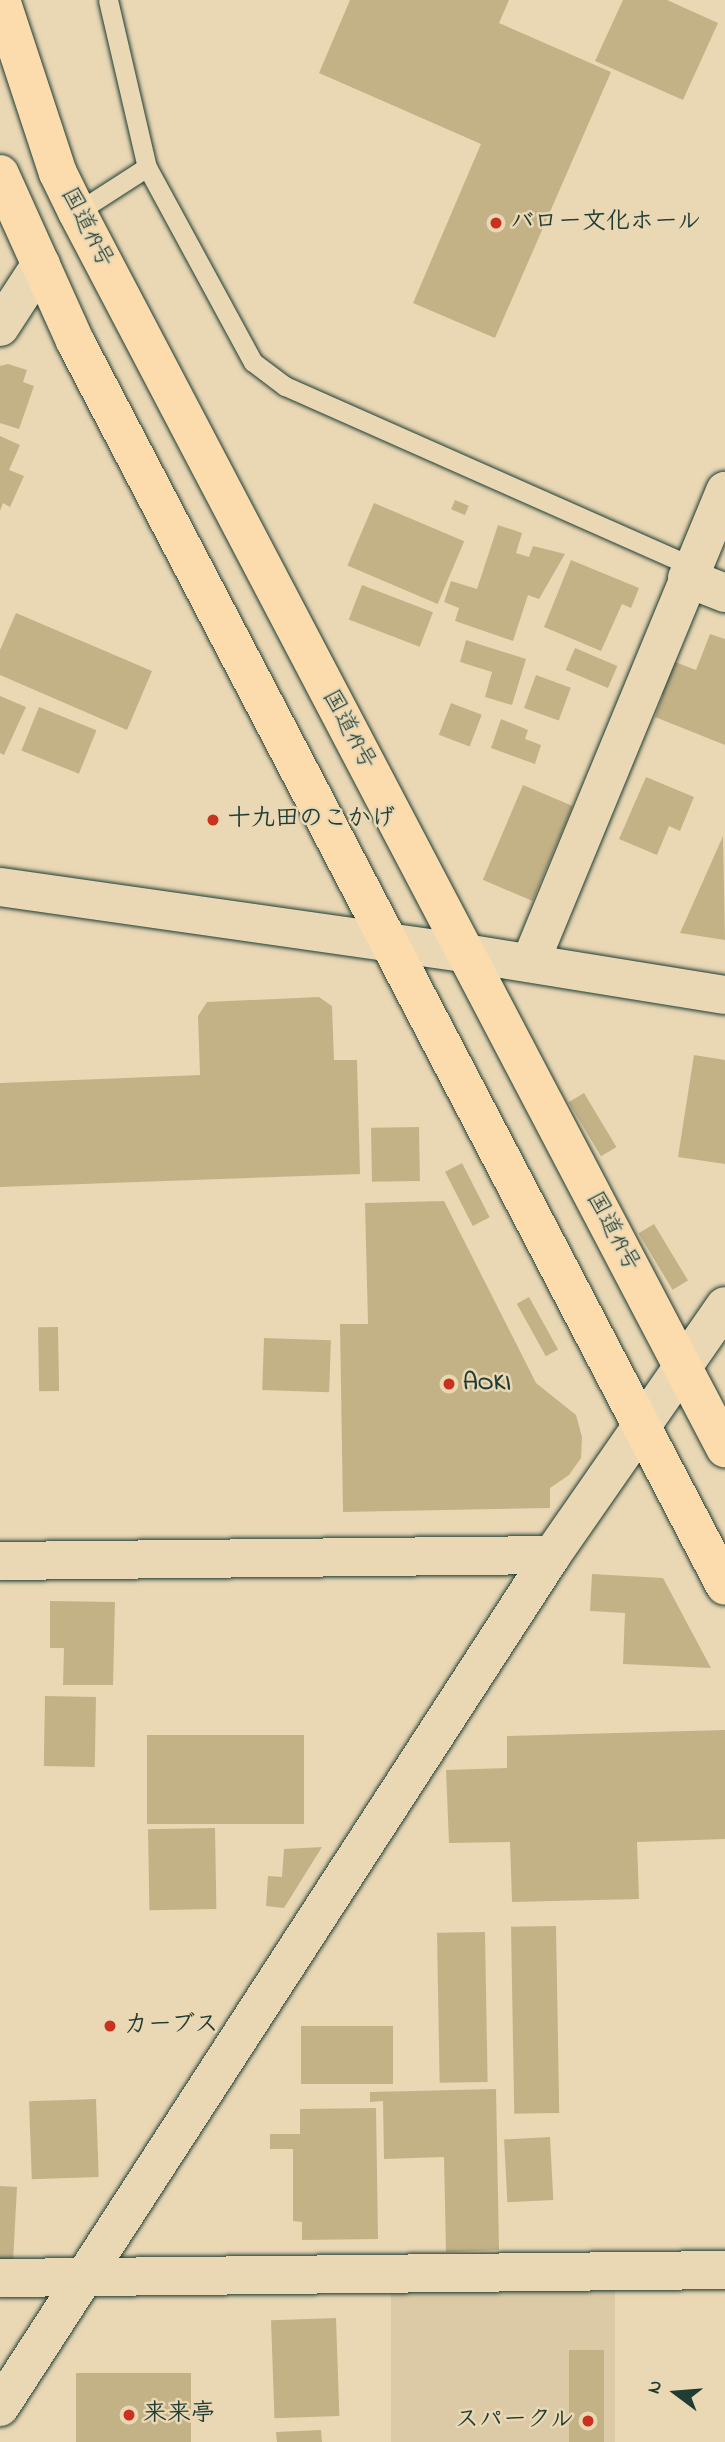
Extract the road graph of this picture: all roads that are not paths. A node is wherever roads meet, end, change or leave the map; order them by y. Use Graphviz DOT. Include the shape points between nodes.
graph roads {
  1 [pos="1,0"];
  2 [pos="108,0"];
  3 [pos="147,167"];
  4 [pos="0,174"];
  5 [pos="77,212"];
  6 [pos="41,264"];
  7 [pos="0,327"];
  8 [pos="725,491"];
  9 [pos="689,572"];
  10 [pos="725,593"];
  11 [pos="0,887"];
  12 [pos="389,942"];
  13 [pos="465,953"];
  14 [pos="530,963"];
  15 [pos="725,995"];
  16 [pos="725,1306"];
  17 [pos="684,1369"];
  18 [pos="642,1431"];
  19 [pos="725,1448"];
  20 [pos="552,1555"];
  21 [pos="0,1562"];
  22 [pos="725,1586"];
  23 [pos="725,2270"];
  24 [pos="0,2278"];
  25 [pos="84,2278"];
  26 [pos="0,2407"];
  1 -- 5 [label="highway, 国道19号" via="58,173"];
  2 -- 3 [label="lane"];
  3 -- 5 [label="lane"];
  3 -- 9 [label="lane" via="253,362 285,386"];
  4 -- 6 [label="highway"];
  5 -- 13 [label="highway, 国道19号"];
  6 -- 7 [label="street"];
  6 -- 12 [label="highway" via="75,341"];
  8 -- 9 [label="street"];
  9 -- 10 [label="street"];
  9 -- 14 [label="street"];
  11 -- 12 [label="street"];
  12 -- 13 [label="street"];
  12 -- 18 [label="highway"];
  13 -- 14 [label="street"];
  13 -- 17 [label="highway, 国道19号"];
  14 -- 15 [label="street"];
  16 -- 17 [label="street"];
  17 -- 18 [label="street"];
  17 -- 19 [label="highway, 国道19号"];
  18 -- 20 [label="street"];
  18 -- 22 [label="highway"];
  20 -- 21 [label="street"];
  20 -- 25 [label="street"];
  23 -- 25 [label="street"];
  24 -- 25 [label="street"];
  25 -- 26 [label="street"];
}
